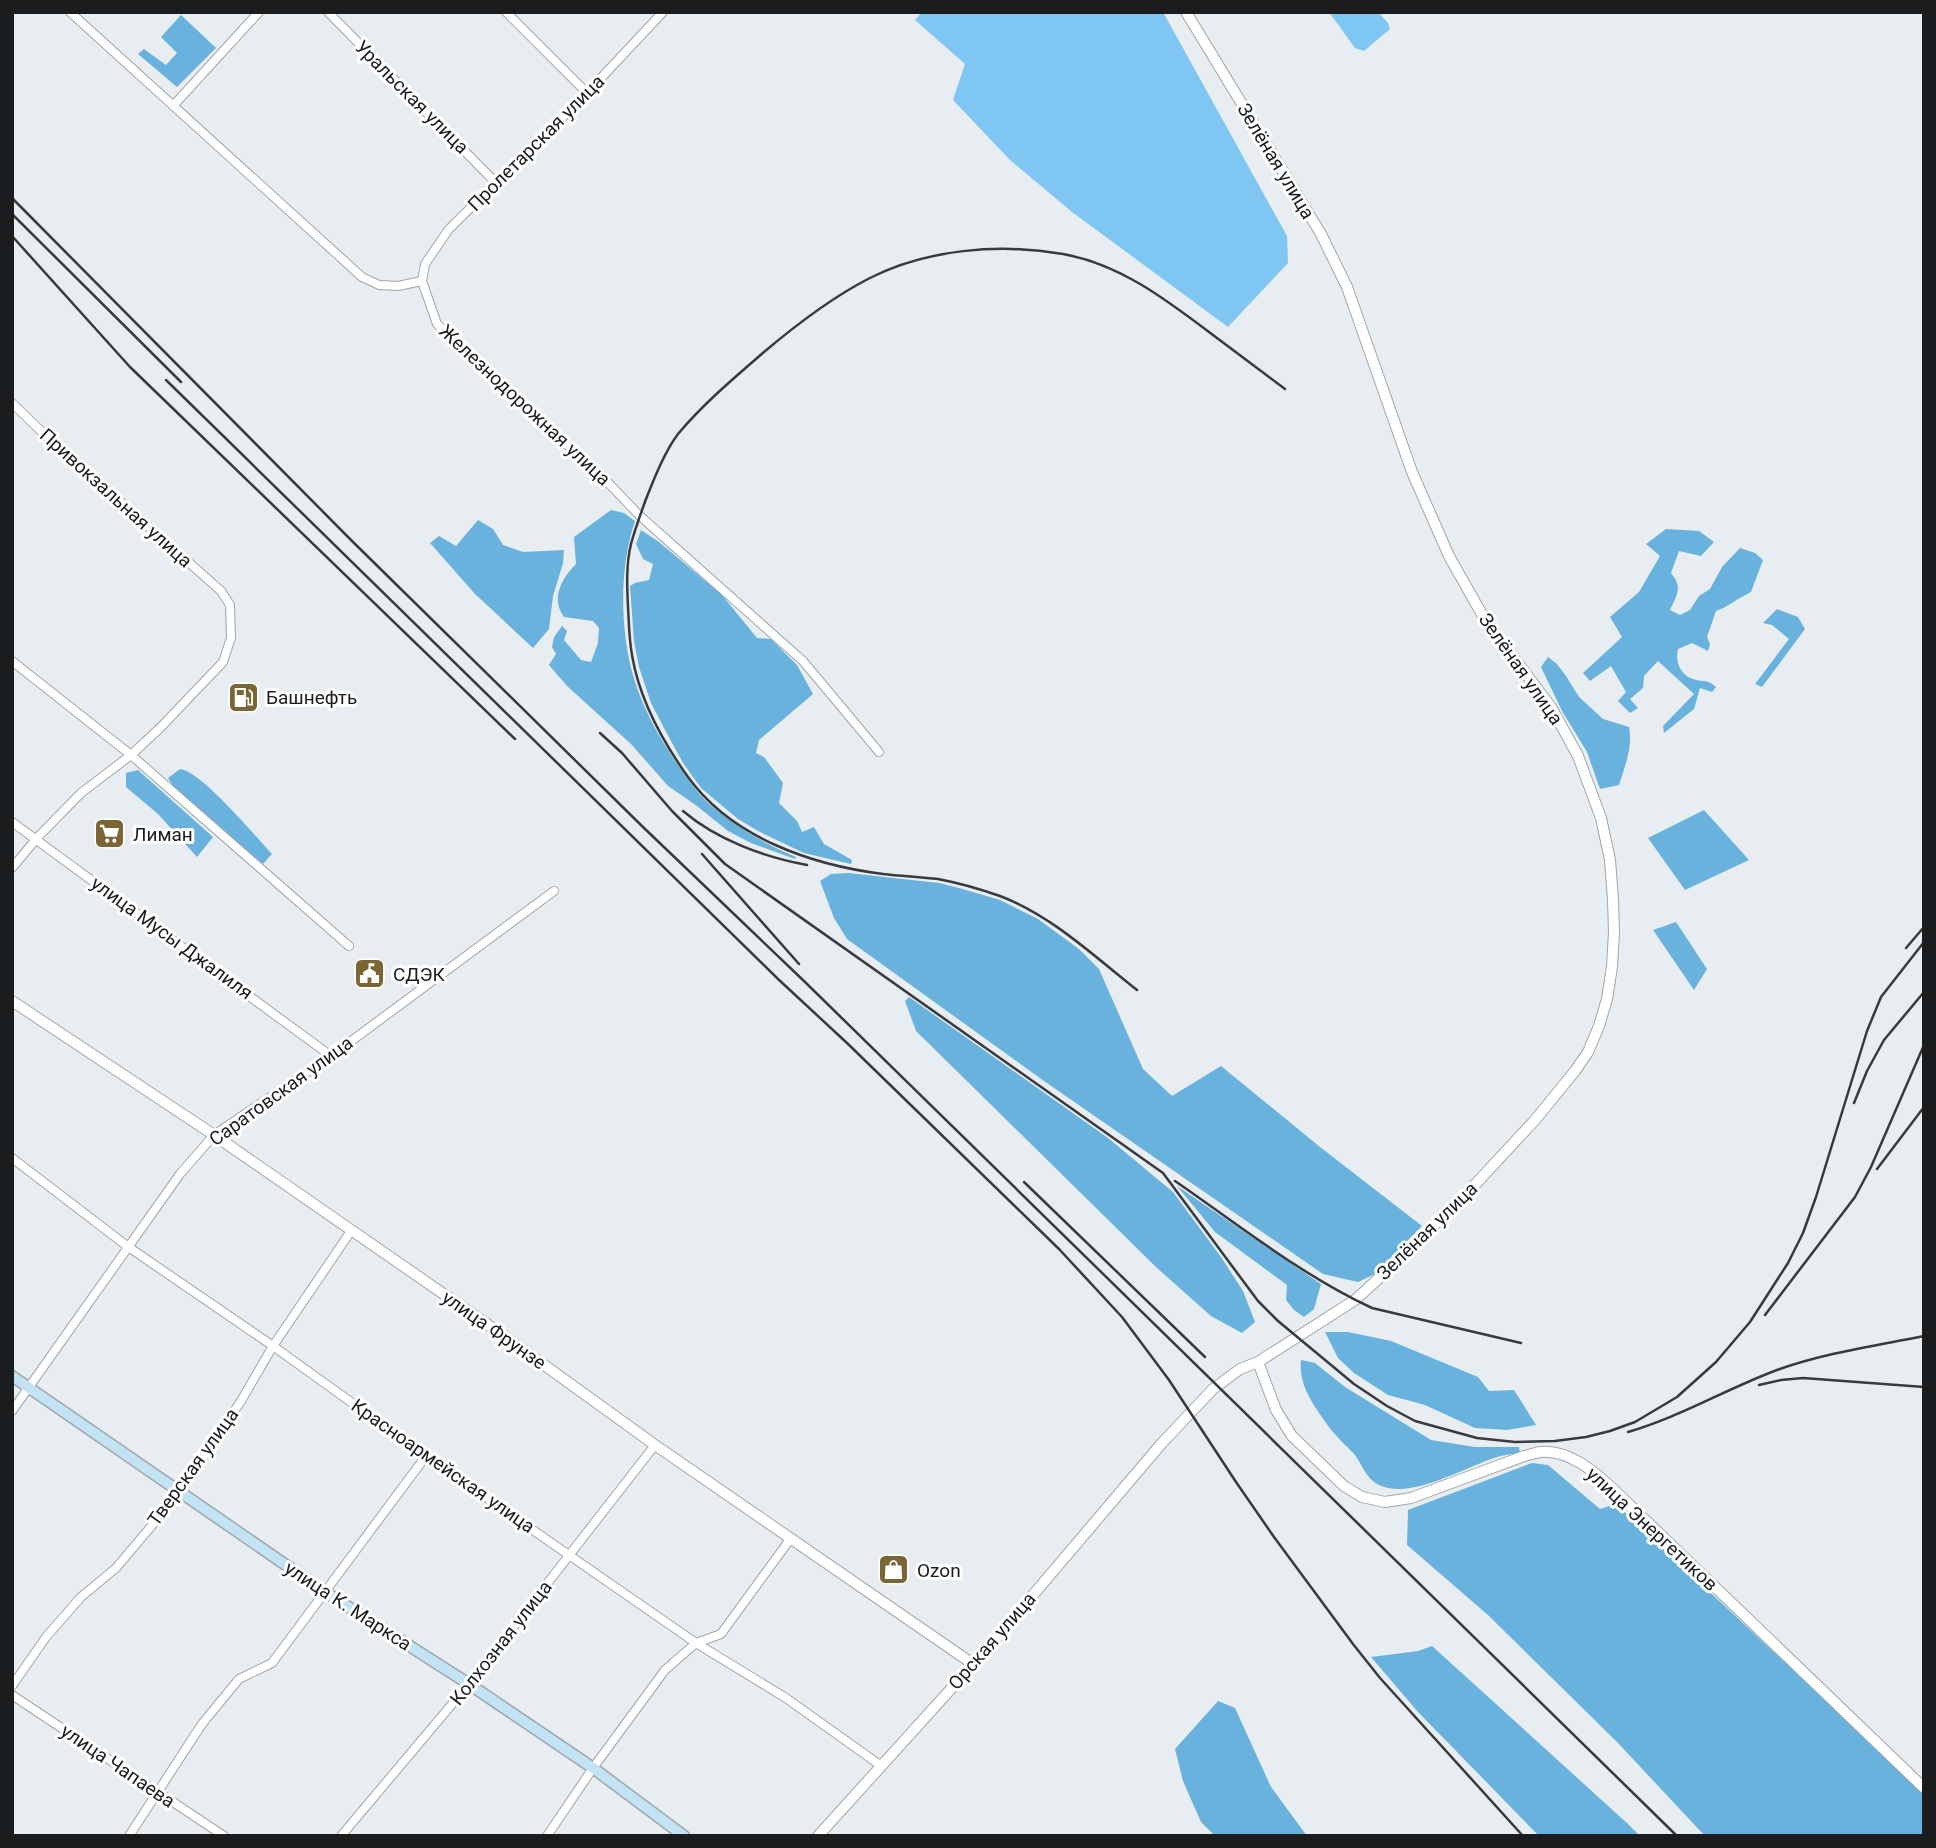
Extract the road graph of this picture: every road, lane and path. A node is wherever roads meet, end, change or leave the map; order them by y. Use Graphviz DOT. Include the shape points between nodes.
graph roads {
  1 [pos="70,12"];
  2 [pos="259,12"];
  3 [pos="328,12"];
  4 [pos="506,12"];
  5 [pos="663,12"];
  6 [pos="1186,12"];
  7 [pos="587,93"];
  8 [pos="173,106"];
  9 [pos="495,182"];
  10 [pos="422,281"];
  11 [pos="12,402"];
  12 [pos="12,661"];
  13 [pos="879,752"];
  14 [pos="131,755"];
  15 [pos="12,822"];
  16 [pos="37,838"];
  17 [pos="12,868"];
  18 [pos="554,891"];
  19 [pos="349,946"];
  20 [pos="12,1001"];
  21 [pos="331,1056"];
  22 [pos="214,1135"];
  23 [pos="12,1158"];
  24 [pos="351,1231"];
  25 [pos="127,1246"];
  26 [pos="273,1346"];
  27 [pos="1258,1362"];
  28 [pos="12,1376"];
  29 [pos="29,1388"];
  30 [pos="12,1411"];
  31 [pos="1163,1443"];
  32 [pos="655,1445"];
  33 [pos="426,1456"];
  34 [pos="181,1491"];
  35 [pos="791,1538"];
  36 [pos="570,1555"];
  37 [pos="325,1592"];
  38 [pos="695,1643"];
  39 [pos="973,1664"];
  40 [pos="470,1684"];
  41 [pos="12,1686"];
  42 [pos="12,1695"];
  43 [pos="880,1765"];
  44 [pos="593,1768"];
  45 [pos="1924,1788"];
  46 [pos="156,1792"];
  47 [pos="129,1836"];
  48 [pos="224,1836"];
  49 [pos="341,1836"];
  50 [pos="547,1836"];
  51 [pos="684,1836"];
  52 [pos="818,1836"];
  1 -- 8 [label="street"];
  2 -- 8 [label="street"];
  3 -- 9 [label="street, Уральская улица"];
  4 -- 7 [label="street"];
  5 -- 7 [label="street, Пролетарская улица"];
  6 -- 27 [label="street, Зелёная улица" via="1321,234 1347,287 1412,472 1450,556 1484,618 1551,708 1578,756 1601,818 1613,900 1614,943 1607,999 1588,1052 1575,1071 1470,1190 1391,1267 1355,1300"];
  7 -- 9 [label="street, Пролетарская улица"];
  8 -- 10 [label="street" via="362,277 379,285"];
  9 -- 10 [label="street, Пролетарская улица" via="449,229 425,264"];
  10 -- 13 [label="street, Железнодорожная улица" via="436,324 803,662"];
  11 -- 14 [label="street, Привокзальная улица" via="221,591 230,605 231,638 223,662"];
  12 -- 14 [label="street"];
  14 -- 16 [label="street" via="81,793"];
  14 -- 19 [label="street"];
  15 -- 16 [label="street, улица Мусы Джалиля"];
  16 -- 17 [label="street"];
  16 -- 21 [label="street, улица Мусы Джалиля"];
  18 -- 21 [label="street, Саратовская улица"];
  20 -- 22 [label="street, улица Фрунзе"];
  21 -- 22 [label="street, Саратовская улица"];
  22 -- 24 [label="street, улица Фрунзе"];
  22 -- 25 [label="street, Саратовская улица"];
  23 -- 25 [label="street, Красноармейская улица"];
  24 -- 26 [label="street, Тверская улица"];
  24 -- 32 [label="street, улица Фрунзе"];
  25 -- 26 [label="street, Красноармейская улица"];
  25 -- 29 [label="street, Саратовская улица"];
  26 -- 33 [label="street, Красноармейская улица"];
  26 -- 34 [label="street, Тверская улица"];
  27 -- 31 [label="street, Зелёная улица" via="1213,1390"];
  27 -- 45 [label="street, улица Энергетиков" via="1276,1410 1292,1436 1344,1486 1363,1497 1385,1502 1412,1498 1541,1452 1578,1462 1597,1474"];
  28 -- 29 [label="main road, улица К. Маркса"];
  29 -- 30 [label="street, Саратовская улица"];
  29 -- 34 [label="main road, улица К. Маркса"];
  31 -- 39 [label="street, Орская улица"];
  32 -- 35 [label="street, улица Фрунзе"];
  32 -- 36 [label="street, Колхозная улица"];
  33 -- 36 [label="street, Красноармейская улица"];
  33 -- 37 [label="street"];
  34 -- 37 [label="main road, улица К. Маркса"];
  34 -- 41 [label="street, Тверская улица" via="116,1568 81,1597"];
  35 -- 38 [label="street" via="721,1634"];
  35 -- 39 [label="street, улица Фрунзе"];
  36 -- 38 [label="street, Красноармейская улица"];
  36 -- 40 [label="street, Колхозная улица"];
  37 -- 40 [label="main road, улица К. Маркса"];
  37 -- 46 [label="street" via="272,1663 239,1679"];
  38 -- 43 [label="street, Красноармейская улица"];
  38 -- 44 [label="street" via="665,1671"];
  39 -- 43 [label="street, Орская улица"];
  40 -- 44 [label="main road, улица К. Маркса"];
  40 -- 49 [label="street, Колхозная улица"];
  42 -- 46 [label="street, улица Чапаева"];
  43 -- 52 [label="street, Орская улица"];
  44 -- 50 [label="street"];
  44 -- 51 [label="main road, улица К. Маркса"];
  46 -- 47 [label="street"];
  46 -- 48 [label="street, улица Чапаева"];
}
